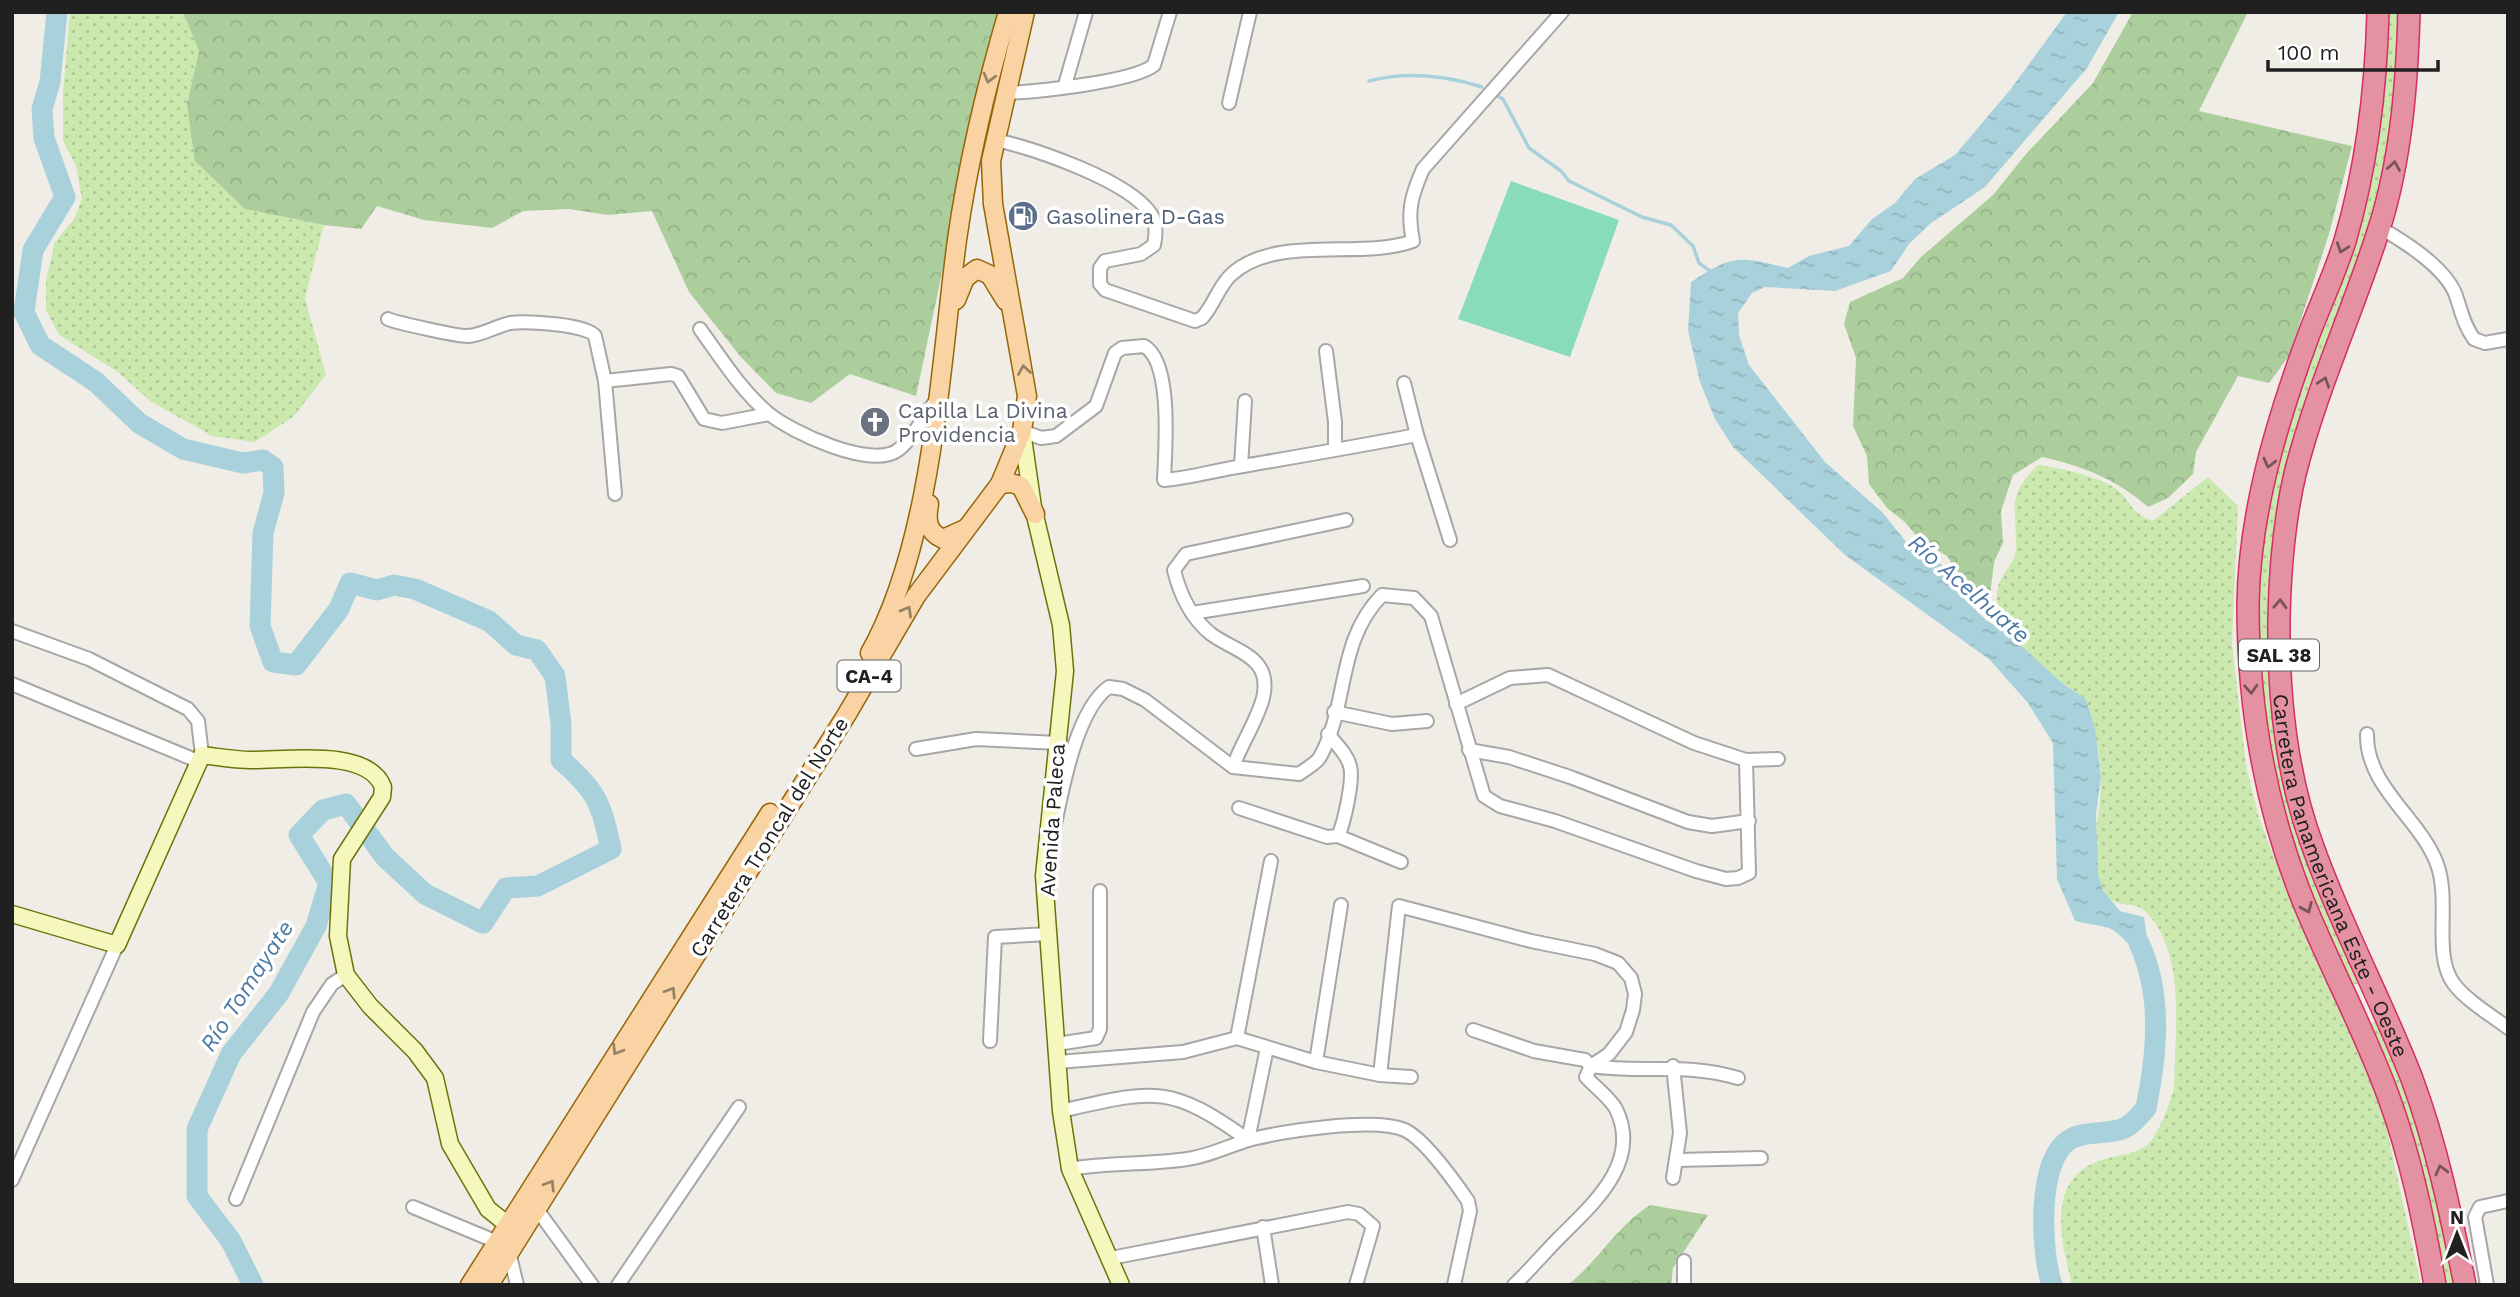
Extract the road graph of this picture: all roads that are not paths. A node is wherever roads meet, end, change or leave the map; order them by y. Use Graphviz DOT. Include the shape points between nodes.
graph roads {
  1 [pos="1008,12"];
  2 [pos="1025,12"];
  3 [pos="1086,12"];
  4 [pos="1170,12"];
  5 [pos="1250,12"];
  6 [pos="1562,12"];
  7 [pos="2378,12"];
  8 [pos="2409,12"];
  9 [pos="1065,85"];
  10 [pos="1004,93"];
  11 [pos="1229,103"];
  12 [pos="996,140"];
  13 [pos="2380,228"];
  14 [pos="1013,313"];
  15 [pos="388,319"];
  16 [pos="700,329"];
  17 [pos="946,332"];
  18 [pos="2508,339"];
  19 [pos="1326,351"];
  20 [pos="943,361"];
  21 [pos="605,381"];
  22 [pos="1404,383"];
  23 [pos="937,398"];
  24 [pos="1245,401"];
  25 [pos="769,414"];
  26 [pos="1021,432"];
  27 [pos="1417,435"];
  28 [pos="1335,449"];
  29 [pos="1241,466"];
  30 [pos="1000,484"];
  31 [pos="615,494"];
  32 [pos="1035,514"];
  33 [pos="1346,520"];
  34 [pos="967,528"];
  35 [pos="1450,540"];
  36 [pos="1363,586"];
  37 [pos="1192,613"];
  38 [pos="12,631"];
  39 [pos="12,684"];
  40 [pos="1456,705"];
  41 [pos="1334,712"];
  42 [pos="1427,721"];
  43 [pos="1328,734"];
  44 [pos="2367,734"];
  45 [pos="1058,743"];
  46 [pos="916,749"];
  47 [pos="1469,750"];
  48 [pos="201,759"];
  49 [pos="1778,759"];
  50 [pos="1746,760"];
  51 [pos="1233,767"];
  52 [pos="1240,808"];
  53 [pos="1749,821"];
  54 [pos="1338,836"];
  55 [pos="1271,861"];
  56 [pos="1401,862"];
  57 [pos="1044,876"];
  58 [pos="1100,891"];
  59 [pos="1340,905"];
  60 [pos="12,914"];
  61 [pos="1048,934"];
  62 [pos="117,945"];
  63 [pos="2367,974"];
  64 [pos="346,975"];
  65 [pos="2341,985"];
  66 [pos="2385,1016"];
  67 [pos="2508,1028"];
  68 [pos="2361,1029"];
  69 [pos="1473,1030"];
  70 [pos="1237,1038"];
  71 [pos="990,1041"];
  72 [pos="1057,1044"];
  73 [pos="1267,1048"];
  74 [pos="1058,1062"];
  75 [pos="1316,1062"];
  76 [pos="1591,1066"];
  77 [pos="1673,1066"];
  78 [pos="1380,1074"];
  79 [pos="1411,1077"];
  80 [pos="1738,1078"];
  81 [pos="739,1107"];
  82 [pos="1061,1111"];
  83 [pos="1248,1140"];
  84 [pos="1761,1158"];
  85 [pos="1677,1160"];
  86 [pos="1070,1169"];
  87 [pos="1673,1178"];
  88 [pos="12,1180"];
  89 [pos="236,1199"];
  90 [pos="2508,1200"];
  91 [pos="413,1207"];
  92 [pos="536,1208"];
  93 [pos="508,1225"];
  94 [pos="1264,1227"];
  95 [pos="503,1247"];
  96 [pos="1111,1258"];
  97 [pos="1684,1261"];
  98 [pos="470,1285"];
  99 [pos="489,1285"];
  100 [pos="517,1285"];
  101 [pos="592,1285"];
  102 [pos="618,1285"];
  103 [pos="1121,1285"];
  104 [pos="1272,1285"];
  105 [pos="1356,1285"];
  106 [pos="1454,1285"];
  107 [pos="1514,1285"];
  108 [pos="1684,1285"];
  109 [pos="2435,1285"];
  110 [pos="2465,1285"];
  111 [pos="2487,1285"];
  1 -- 17 [label="main road, Carretera Troncal del Norte / CA-4, one-way" via="972,148"];
  2 -- 10 [label="main road, Carretera Troncal del Norte / CA-4"];
  3 -- 9 [label="street"];
  4 -- 9 [label="street" via="1154,65 1147,71"];
  5 -- 11 [label="street"];
  6 -- 12 [label="street" via="1423,169 1410,197 1413,241 1394,248 1293,253 1243,265 1195,321 1105,290 1100,284 1105,261 1141,254 1154,245 1150,213 1129,195 1072,164"];
  7 -- 65 [label="highway, Carretera Panamericana Este - Oeste / SAL 38, one-way" via="2365,166 2344,245 2275,438 2256,519 2248,603 2252,710 2267,793 2297,884"];
  13 -- 8 [label="highway, Carretera Panamericana Este - Oeste / SAL 38, one-way" via="2396,158"];
  9 -- 10 [label="street"];
  10 -- 12 [label="main road, Carretera Troncal del Norte / CA-4"];
  12 -- 14 [label="main road, Carretera Troncal del Norte / CA-4" via="991,185"];
  13 -- 18 [label="street" via="2422,256 2454,291 2474,339 2485,343"];
  63 -- 13 [label="highway, Carretera Panamericana Este - Oeste / SAL 38, one-way" via="2312,845 2299,800 2284,719 2279,620 2285,523 2295,472"];
  14 -- 17 [label="main road" via="990,275 972,271 961,286"];
  26 -- 14 [label="main road, Carretera Troncal del Norte / CA-4, one-way" via="1027,396"];
  15 -- 21 [label="street" via="466,336 523,321 583,329 595,336"];
  16 -- 25 [label="street"];
  17 -- 20 [label="main road, Carretera Troncal del Norte / CA-4"];
  19 -- 28 [label="street"];
  20 -- 23 [label="main road, Carretera Troncal del Norte / CA-4"];
  20 -- 34 [label="main road" via="927,519 931,532 943,539"];
  21 -- 25 [label="street" via="671,374 678,376 704,419 722,423"];
  21 -- 31 [label="street"];
  22 -- 27 [label="street"];
  23 -- 25 [label="street" via="900,449 888,455 841,451"];
  23 -- 93 [label="main road, Carretera Troncal del Norte / CA-4, one-way" via="913,538 874,646"];
  24 -- 29 [label="street"];
  26 -- 29 [label="street" via="1041,438 1070,427 1096,406 1115,353 1144,346 1154,356 1168,413 1164,480"];
  26 -- 30 [label="main road, Carretera Troncal del Norte / CA-4"];
  26 -- 32 [label="street, Avenida Paleca"];
  27 -- 28 [label="street"];
  27 -- 35 [label="street"];
  28 -- 29 [label="street"];
  30 -- 32 [label="main road" via="1021,486"];
  30 -- 34 [label="main road, Carretera Troncal del Norte / CA-4"];
  32 -- 45 [label="street, Avenida Paleca" via="1060,625 1065,671"];
  33 -- 37 [label="street" via="1186,554 1174,570 1181,597"];
  92 -- 34 [label="main road, Carretera Troncal del Norte / CA-4, one-way" via="847,714 916,596"];
  36 -- 37 [label="street"];
  37 -- 51 [label="street" via="1212,635 1257,662 1264,682 1263,698"];
  38 -- 48 [label="street" via="89,659 188,709 198,721"];
  39 -- 48 [label="street"];
  40 -- 41 [label="street" via="1431,616 1414,598 1382,595 1365,613"];
  40 -- 47 [label="street"];
  40 -- 50 [label="street" via="1510,678 1548,676 1694,743"];
  41 -- 42 [label="street" via="1392,724"];
  41 -- 43 [label="street"];
  43 -- 51 [label="street" via="1319,759 1299,774"];
  43 -- 54 [label="street" via="1351,770"];
  44 -- 67 [label="street" via="2382,785 2425,839 2436,862 2444,889 2442,952 2454,984"];
  45 -- 46 [label="street" via="976,739"];
  45 -- 57 [label="street, Avenida Paleca"];
  47 -- 53 [label="street" via="1509,757 1688,822 1712,826"];
  47 -- 53 [label="street" via="1484,796 1500,806 1726,879 1749,873"];
  48 -- 62 [label="street"];
  48 -- 64 [label="street" via="338,759 381,781 379,802 342,859 338,936"];
  49 -- 50 [label="street"];
  50 -- 53 [label="street"];
  51 -- 57 [label="street" via="1145,700 1109,687 1097,695 1083,724"];
  52 -- 54 [label="street"];
  54 -- 56 [label="street"];
  55 -- 70 [label="street"];
  57 -- 61 [label="street, Avenida Paleca"];
  58 -- 72 [label="street" via="1100,1029 1096,1038"];
  59 -- 75 [label="street"];
  60 -- 62 [label="street"];
  61 -- 71 [label="street" via="995,937"];
  61 -- 72 [label="street, Avenida Paleca"];
  62 -- 88 [label="street"];
  63 -- 65 [label="highway" via="2367,984 2359,992"];
  63 -- 66 [label="highway, Carretera Panamericana Este - Oeste / SAL 38"];
  64 -- 89 [label="street" via="322,995 313,1012"];
  64 -- 93 [label="street" via="435,1078 450,1144 488,1209"];
  65 -- 68 [label="highway, Carretera Panamericana Este - Oeste / SAL 38"];
  66 -- 68 [label="highway" via="2368,1017"];
  110 -- 66 [label="highway, Carretera Panamericana Este - Oeste / SAL 38, one-way" via="2432,1138"];
  68 -- 109 [label="highway, Carretera Panamericana Este - Oeste / SAL 38" via="2404,1145"];
  69 -- 76 [label="street" via="1534,1051 1586,1060"];
  70 -- 73 [label="street"];
  70 -- 74 [label="street" via="1183,1052"];
  72 -- 74 [label="street, Avenida Paleca"];
  73 -- 75 [label="street"];
  73 -- 83 [label="street"];
  74 -- 82 [label="street, Avenida Paleca"];
  75 -- 78 [label="street"];
  76 -- 77 [label="street" via="1622,1071"];
  76 -- 78 [label="street" via="1618,1043 1633,1010 1631,978 1618,963 1404,905 1396,908"];
  76 -- 107 [label="street" via="1586,1077 1615,1107 1624,1147 1594,1206"];
  77 -- 80 [label="street"];
  77 -- 85 [label="street" via="1680,1133"];
  78 -- 79 [label="street"];
  81 -- 102 [label="street"];
  82 -- 83 [label="street" via="1134,1095 1172,1097 1196,1104"];
  82 -- 86 [label="street, Avenida Paleca"];
  83 -- 86 [label="street" via="1186,1160 1106,1162"];
  83 -- 106 [label="street" via="1378,1123 1406,1131 1420,1141 1468,1201 1470,1211"];
  84 -- 85 [label="street"];
  85 -- 87 [label="street"];
  86 -- 96 [label="street, Avenida Paleca"];
  90 -- 111 [label="street" via="2480,1207 2474,1217"];
  91 -- 95 [label="street"];
  92 -- 95 [label="main road, Carretera Troncal del Norte / CA-4"];
  92 -- 101 [label="street"];
  93 -- 95 [label="main road, Carretera Troncal del Norte / CA-4"];
  94 -- 96 [label="street"];
  94 -- 104 [label="street"];
  94 -- 105 [label="street" via="1348,1212 1369,1219 1373,1233"];
  95 -- 98 [label="main road, Carretera Troncal del Norte / CA-4"];
  95 -- 99 [label="main road, Carretera Troncal del Norte / CA-4"];
  95 -- 100 [label="street"];
  96 -- 103 [label="street, Avenida Paleca"];
  97 -- 108 [label="street"];
}
